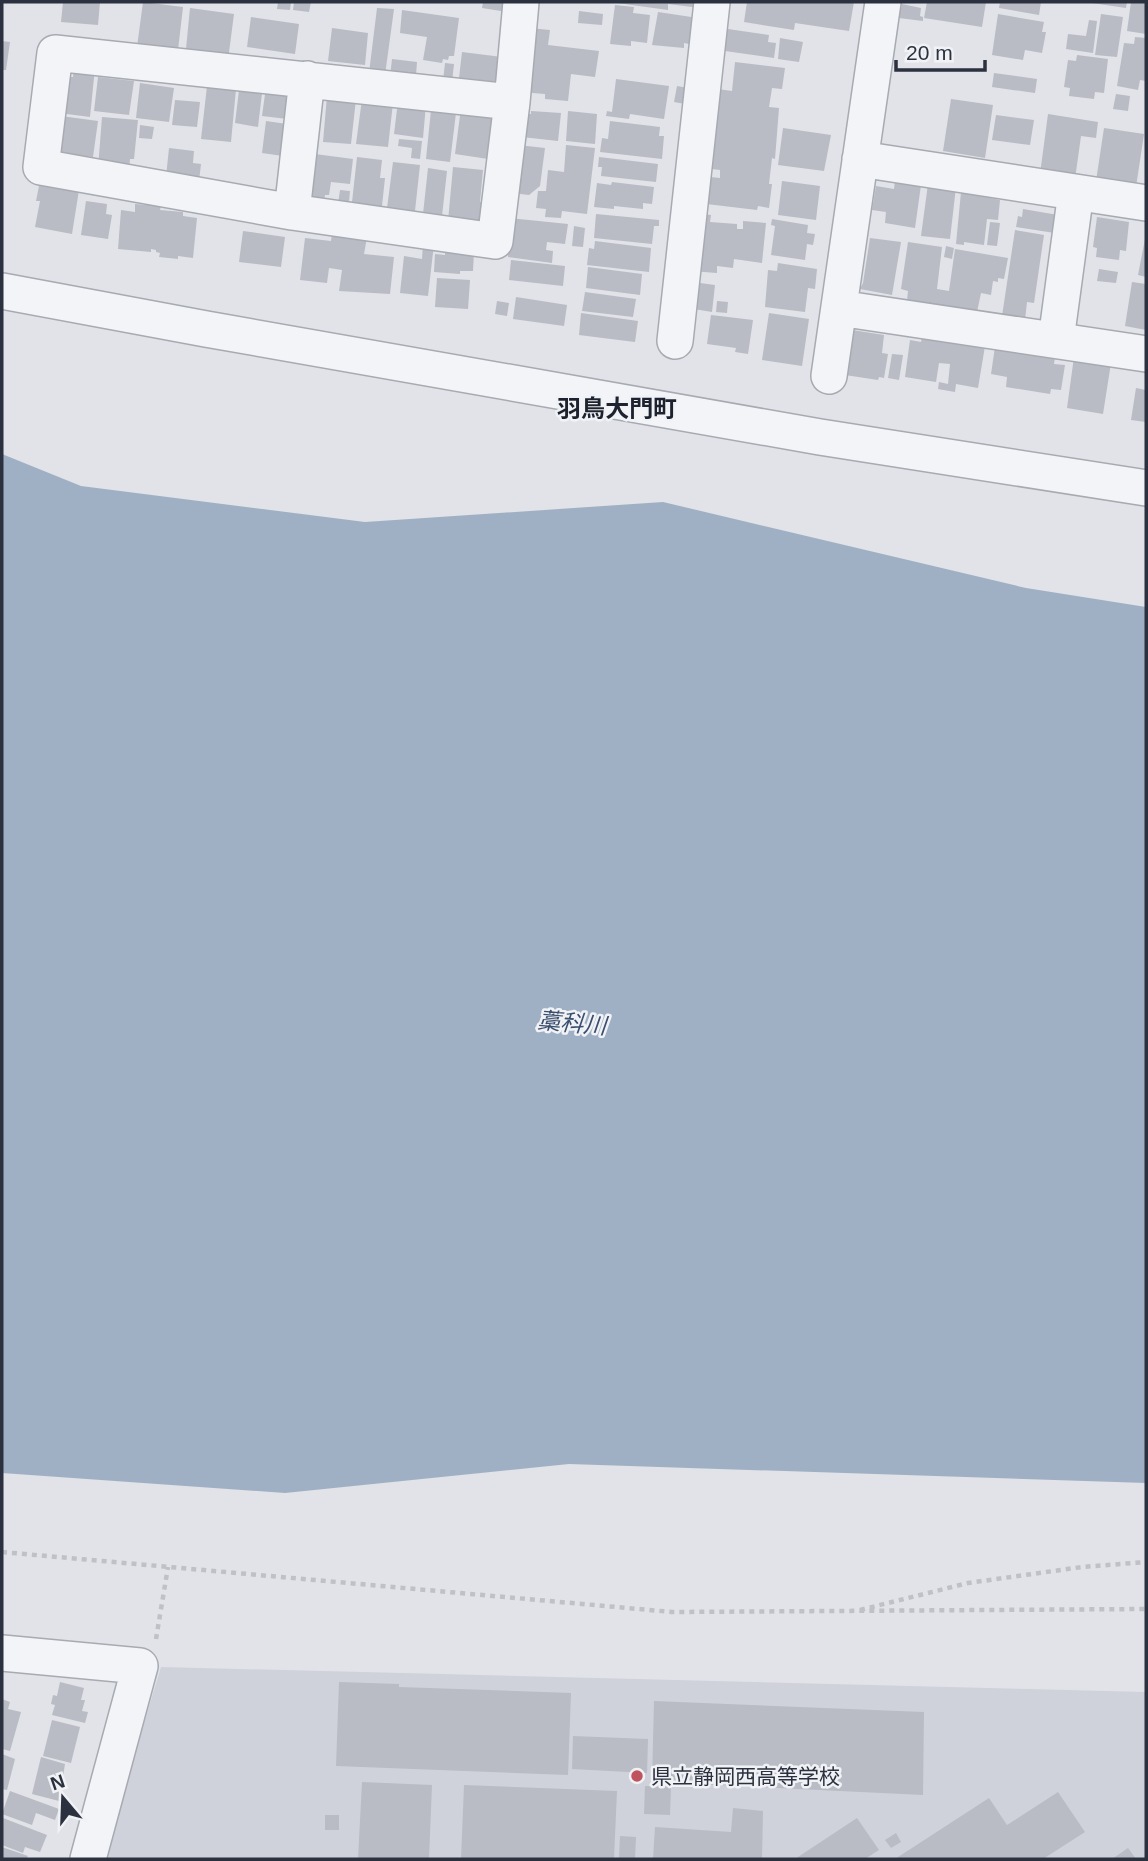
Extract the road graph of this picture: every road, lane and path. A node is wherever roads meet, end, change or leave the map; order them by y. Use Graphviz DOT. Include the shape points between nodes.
graph roads {
  1 [pos="522,2"];
  2 [pos="712,2"];
  3 [pos="883,2"];
  4 [pos="307,79"];
  5 [pos="512,102"];
  6 [pos="860,159"];
  7 [pos="1076,192"];
  8 [pos="1146,202"];
  9 [pos="292,212"];
  10 [pos="2,291"];
  11 [pos="839,308"];
  12 [pos="675,341"];
  13 [pos="1056,341"];
  14 [pos="1146,354"];
  15 [pos="829,376"];
  16 [pos="1146,488"];
  17 [pos="2,1552"];
  18 [pos="1146,1562"];
  19 [pos="168,1567"];
  20 [pos="1146,1609"];
  21 [pos="852,1612"];
  22 [pos="156,1640"];
  23 [pos="2,1653"];
  24 [pos="88,1859"];
  1 -- 5 [label="street"];
  2 -- 12 [label="street"];
  3 -- 6 [label="street"];
  4 -- 5 [label="street"];
  4 -- 9 [label="street"];
  4 -- 9 [label="street" via="55,54 41,167"];
  5 -- 9 [label="street" via="495,241"];
  6 -- 7 [label="street"];
  6 -- 11 [label="street"];
  7 -- 8 [label="street"];
  7 -- 13 [label="street"];
  10 -- 16 [label="street" via="820,437"];
  11 -- 13 [label="street"];
  11 -- 15 [label="street"];
  13 -- 14 [label="street"];
  17 -- 19 [label="path"];
  18 -- 21 [label="path" via="968,1583"];
  19 -- 21 [label="path" via="672,1612"];
  19 -- 22 [label="path"];
  20 -- 21 [label="path"];
  23 -- 24 [label="street" via="140,1666"];
}
